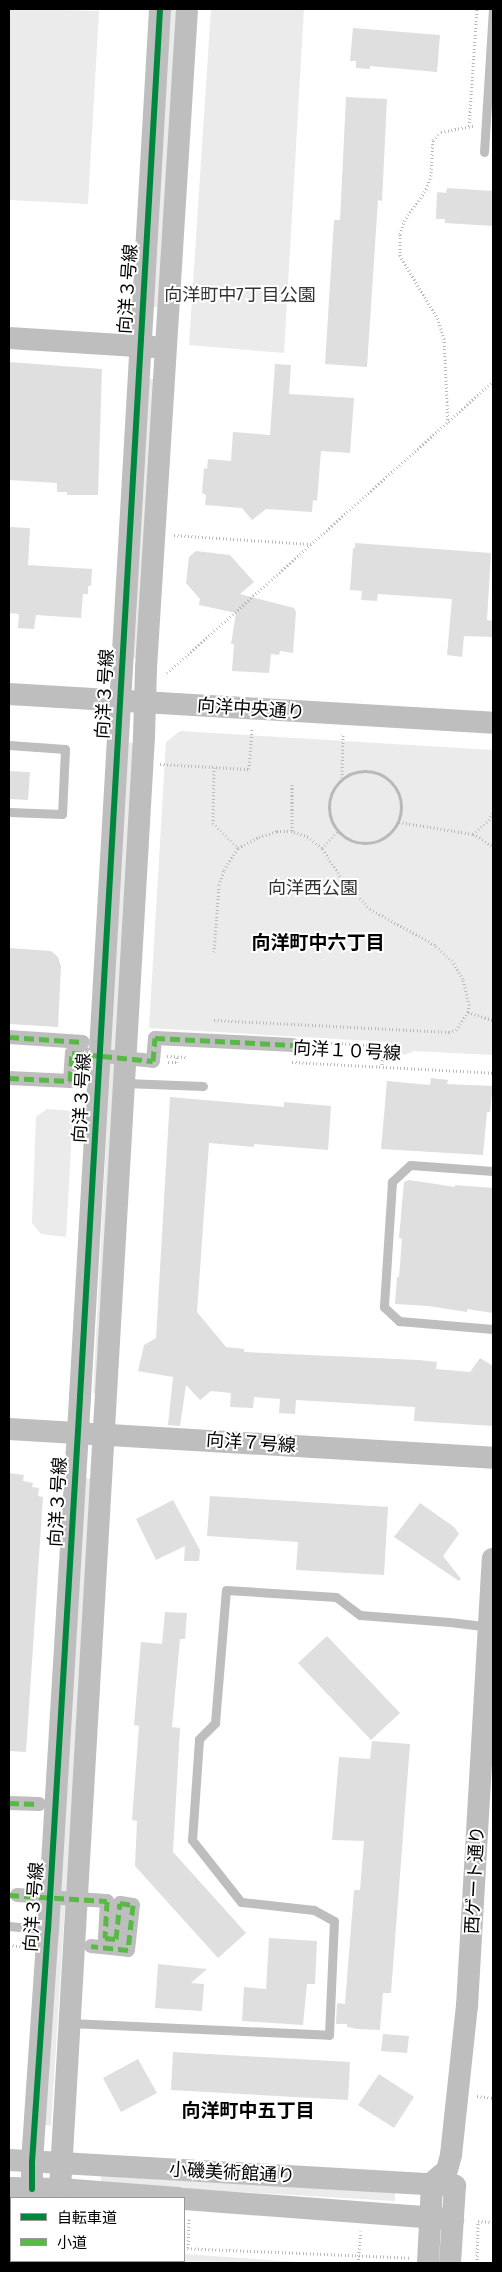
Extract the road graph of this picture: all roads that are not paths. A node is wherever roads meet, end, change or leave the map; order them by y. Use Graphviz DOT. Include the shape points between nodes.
graph roads {
  1 [pos="160,9"];
  2 [pos="187,9"];
  3 [pos="493,9"];
  4 [pos="484,152"];
  5 [pos="9,338"];
  6 [pos="139,346"];
  7 [pos="166,348"];
  8 [pos="9,694"];
  9 [pos="120,700"];
  10 [pos="145,702"];
  11 [pos="493,723"];
  12 [pos="9,745"];
  13 [pos="9,812"];
  14 [pos="9,1037"];
  15 [pos="82,1042"];
  16 [pos="299,1043"];
  17 [pos="9,1078"];
  18 [pos="124,1083"];
  19 [pos="203,1086"];
  20 [pos="493,1171"];
  21 [pos="493,1329"];
  22 [pos="9,1429"];
  23 [pos="78,1435"];
  24 [pos="103,1436"];
  25 [pos="493,1458"];
  26 [pos="493,1559"];
  27 [pos="489,1627"];
  28 [pos="9,1803"];
  29 [pos="39,1804"];
  30 [pos="13,1895"];
  31 [pos="9,1926"];
  32 [pos="48,1930"];
  33 [pos="91,1946"];
  34 [pos="69,2024"];
  35 [pos="9,2160"];
  36 [pos="32,2162"];
  37 [pos="61,2164"];
  38 [pos="444,2180"];
  39 [pos="9,2188"];
  40 [pos="32,2189"];
  41 [pos="60,2189"];
  42 [pos="130,2197"];
  43 [pos="185,2203"];
  44 [pos="430,2218"];
  45 [pos="453,2219"];
  46 [pos="428,2263"];
  47 [pos="450,2263"];
  1 -- 6 [label="street, 向洋３号線"];
  2 -- 7 [label="street"];
  3 -- 4 [label="lane"];
  5 -- 6 [label="street"];
  6 -- 7 [label="street"];
  6 -- 9 [label="street, 向洋３号線"];
  7 -- 10 [label="street"];
  8 -- 9 [label="street, 向洋中央通り"];
  9 -- 10 [label="street, 向洋中央通り"];
  9 -- 23 [label="street, 向洋３号線"];
  10 -- 11 [label="street, 向洋中央通り"];
  10 -- 18 [label="street"];
  12 -- 13 [label="lane" via="65,749 62,814"];
  14 -- 15 [label="street"];
  16 -- 17 [label="street, bridge" via="155,1038 153,1061 72,1053 70,1081"];
  18 -- 19 [label="lane"];
  18 -- 24 [label="street"];
  20 -- 21 [label="lane" via="410,1165 392,1182 384,1307 399,1321"];
  22 -- 23 [label="street, 向洋７号線"];
  23 -- 24 [label="street, 向洋７号線"];
  23 -- 32 [label="street, 向洋３号線"];
  24 -- 25 [label="street, 向洋７号線"];
  24 -- 34 [label="street"];
  26 -- 27 [label="street, 西ゲート通り"];
  27 -- 34 [label="lane" via="360,1615 336,1597 226,1590 215,1723 199,1739 192,1840 241,1902 314,1910 334,1921 329,2034"];
  27 -- 38 [label="street, 西ゲート通り" via="467,2006 451,2155"];
  28 -- 29 [label="street"];
  30 -- 33 [label="street, bridge" via="107,1902 105,1938 116,1939 120,1903 133,1905 128,1950"];
  31 -- 32 [label="lane"];
  32 -- 36 [label="street, 向洋３号線"];
  34 -- 37 [label="street"];
  35 -- 36 [label="street, 小磯美術館通り"];
  36 -- 37 [label="street, 小磯美術館通り"];
  36 -- 40 [label="street, 向洋３号線"];
  37 -- 38 [label="street, 小磯美術館通り"];
  37 -- 41 [label="street"];
  38 -- 44 [label="street"];
  38 -- 45 [label="street"];
  39 -- 40 [label="street, 小磯美術館通り"];
  40 -- 41 [label="street, 小磯美術館通り"];
  41 -- 42 [label="street, 小磯美術館通り"];
  43 -- 44 [label="street, 小磯美術館通り"];
  44 -- 45 [label="street, 小磯美術館通り"];
  44 -- 46 [label="street"];
  45 -- 47 [label="street"];
}
